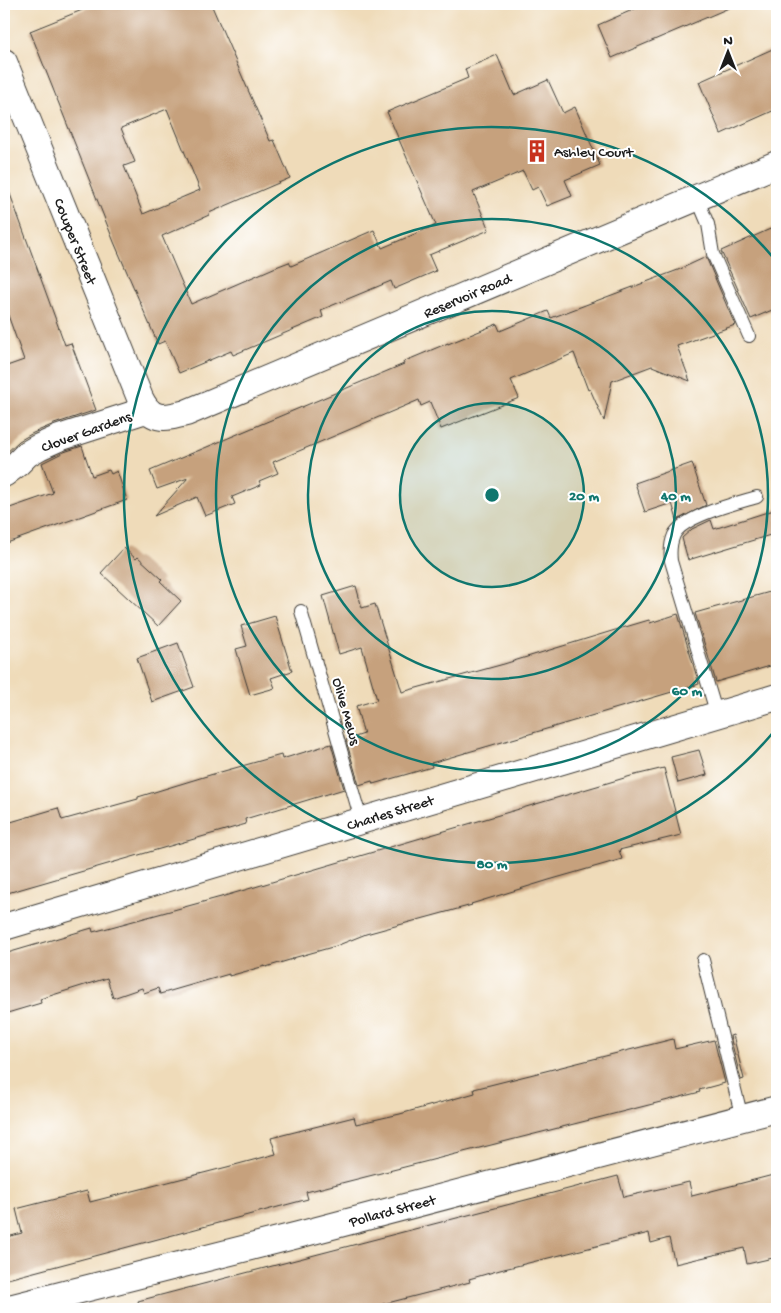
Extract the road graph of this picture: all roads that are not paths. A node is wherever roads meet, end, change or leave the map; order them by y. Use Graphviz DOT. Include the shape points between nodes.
graph roads {
  1 [pos="4,62"];
  2 [pos="777,164"];
  3 [pos="697,198"];
  4 [pos="749,336"];
  5 [pos="150,413"];
  6 [pos="4,474"];
  7 [pos="757,496"];
  8 [pos="301,611"];
  9 [pos="777,697"];
  10 [pos="717,715"];
  11 [pos="361,820"];
  12 [pos="4,927"];
  13 [pos="703,960"];
  14 [pos="777,1109"];
  15 [pos="742,1118"];
  16 [pos="5,1309"];
  1 -- 5 [label="street, Cowper Street"];
  2 -- 3 [label="street, Reservoir Road"];
  3 -- 4 [label="lane" via="708,224 713,254"];
  3 -- 5 [label="street, Reservoir Road" via="186,413 170,417"];
  5 -- 6 [label="street, Clover Gardens" via="59,438 27,454"];
  7 -- 10 [label="lane" via="695,517 674,533 670,546 671,562"];
  8 -- 11 [label="lane, Olive Mews"];
  9 -- 10 [label="street, Charles Street"];
  10 -- 11 [label="street, Charles Street"];
  11 -- 12 [label="street, Charles Street"];
  13 -- 15 [label="lane"];
  14 -- 15 [label="street, Pollard Street"];
  15 -- 16 [label="street, Pollard Street"];
}
